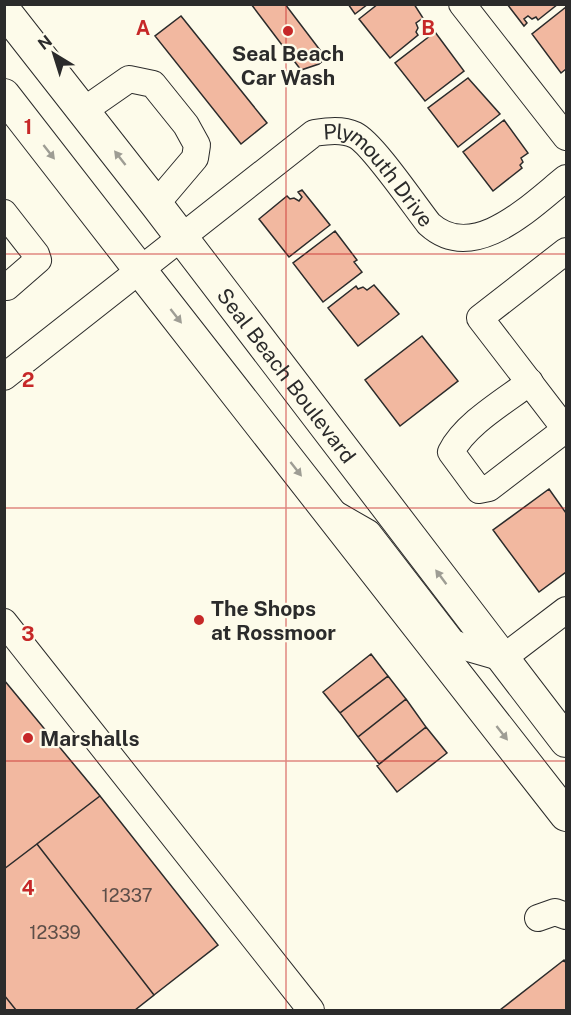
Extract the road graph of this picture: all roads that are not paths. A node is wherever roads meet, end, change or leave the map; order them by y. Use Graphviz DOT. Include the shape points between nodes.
graph roads {
  1 [pos="462,4"];
  2 [pos="4,10"];
  3 [pos="4,94"];
  4 [pos="83,111"];
  5 [pos="567,137"];
  6 [pos="567,178"];
  7 [pos="156,204"];
  8 [pos="4,213"];
  9 [pos="181,238"];
  10 [pos="567,251"];
  11 [pos="140,270"];
  12 [pos="4,287"];
  13 [pos="4,377"];
  14 [pos="530,382"];
  15 [pos="566,429"];
  16 [pos="327,509"];
  17 [pos="567,610"];
  18 [pos="4,622"];
  19 [pos="503,658"];
  20 [pos="567,741"];
  21 [pos="567,814"];
  22 [pos="567,916"];
  23 [pos="538,918"];
  24 [pos="311,1011"];
  1 -- 5 [label="street"];
  2 -- 4 [label="main road, Seal Beach Boulevard"];
  3 -- 11 [label="main road, one-way"];
  7 -- 4 [label="main road, Seal Beach Boulevard, one-way"];
  4 -- 7 [label="street" via="129,79 153,84 186,125 197,145 195,158"];
  6 -- 9 [label="street, Plymouth Drive" via="505,226 487,234 457,237 429,224 370,146 355,135 333,130 314,133"];
  7 -- 9 [label="main road, Seal Beach Boulevard"];
  8 -- 12 [label="street" via="38,260"];
  9 -- 11 [label="street, Plymouth Drive"];
  19 -- 9 [label="main road, Seal Beach Boulevard, one-way"];
  10 -- 14 [label="street" via="480,318"];
  11 -- 13 [label="street, Plymouth Drive"];
  11 -- 16 [label="main road, one-way"];
  14 -- 15 [label="street"];
  14 -- 15 [label="street" via="456,441 451,452 479,490 489,488"];
  16 -- 19 [label="street" via="368,533 452,642"];
  16 -- 21 [label="main road, one-way"];
  17 -- 19 [label="street"];
  18 -- 24 [label="street"];
  19 -- 20 [label="main road, Seal Beach Boulevard"];
  22 -- 23 [label="street" via="555,912"];
}
